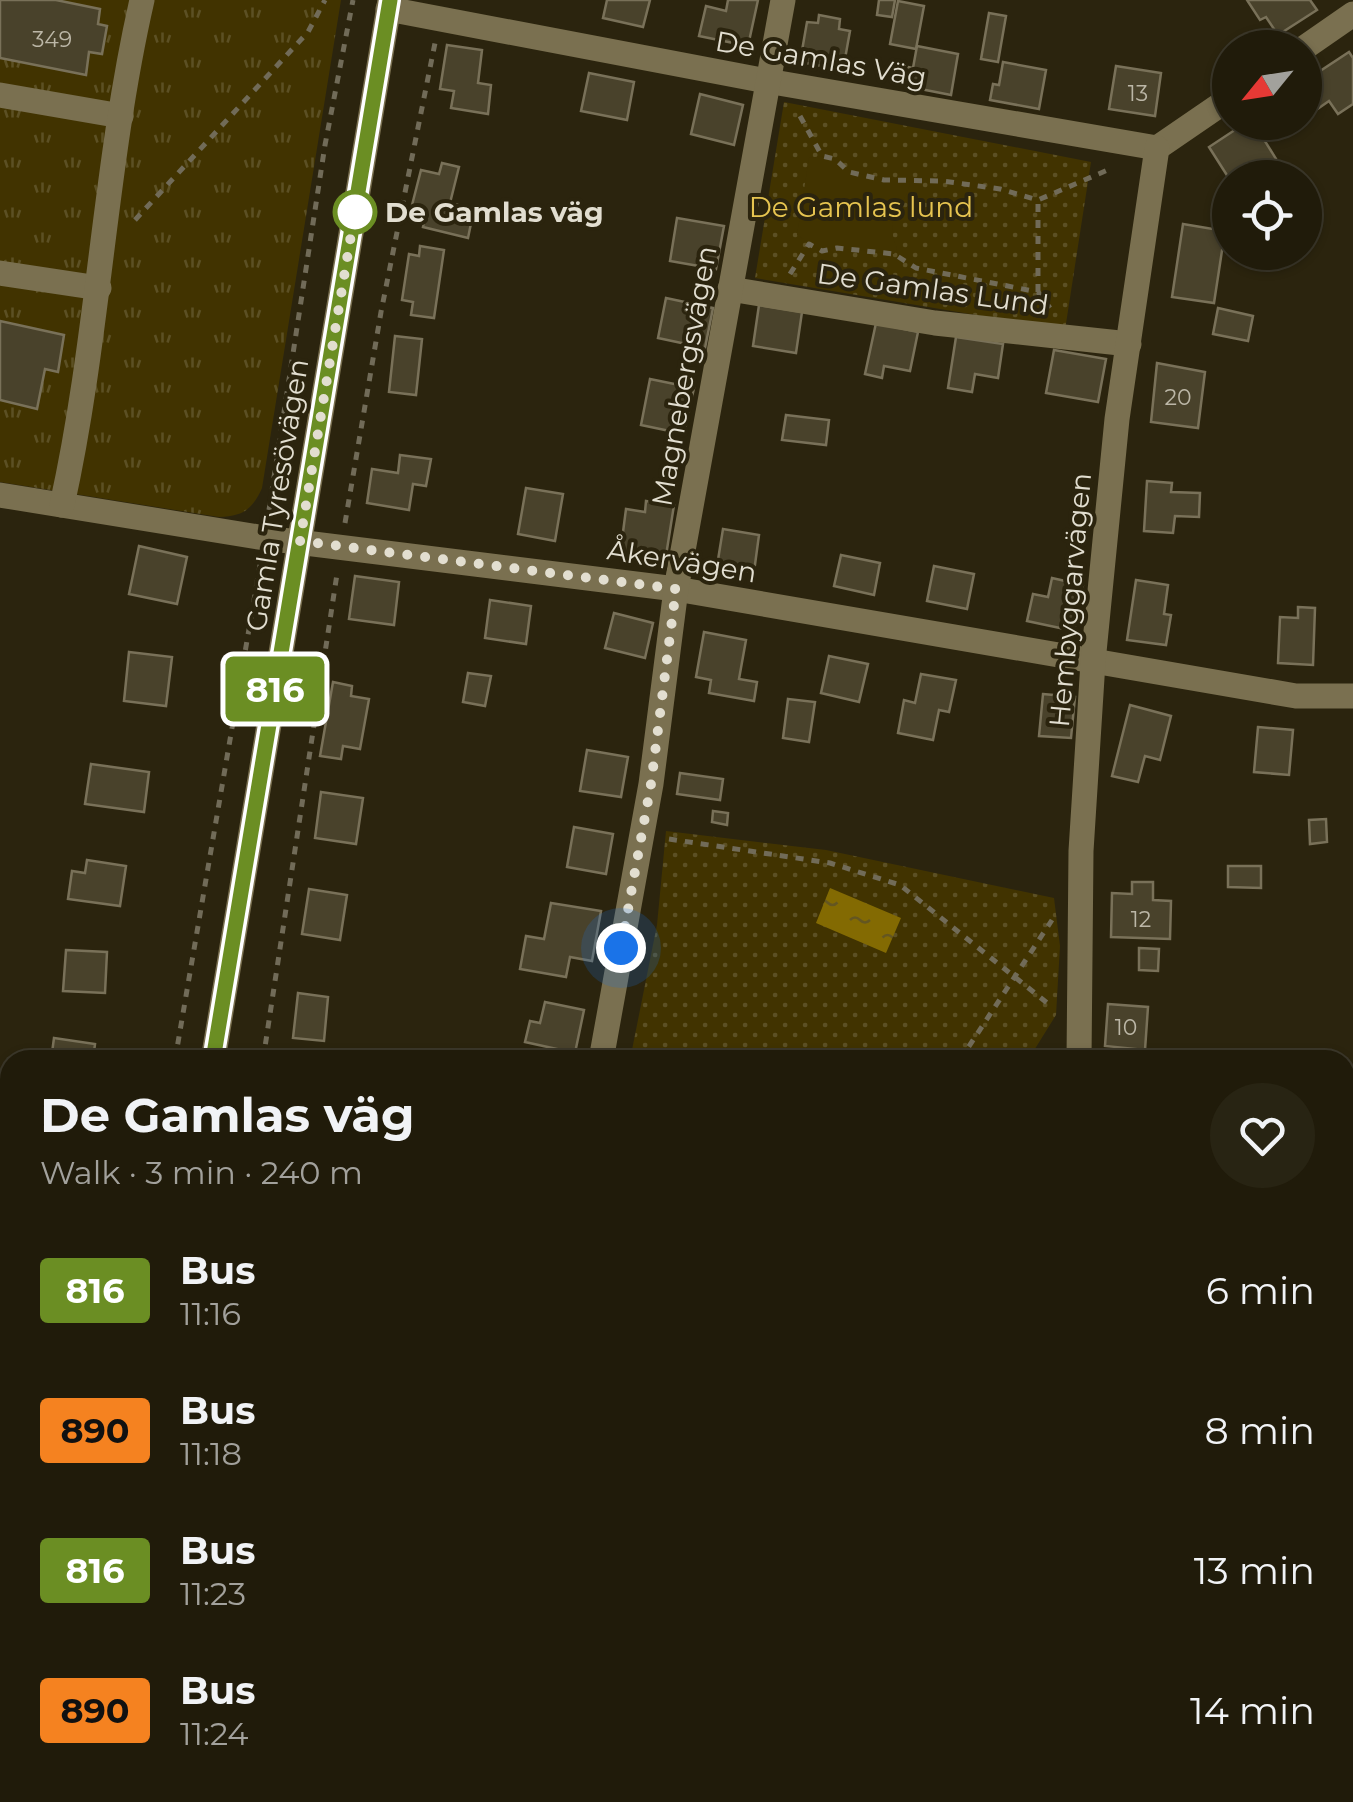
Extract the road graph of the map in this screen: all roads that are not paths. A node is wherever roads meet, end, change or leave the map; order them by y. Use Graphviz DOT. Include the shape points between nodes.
graph roads {
  1 [pos="142,0"];
  2 [pos="783,0"];
  3 [pos="389,4"];
  4 [pos="1353,14"];
  5 [pos="1322,36"];
  6 [pos="774,82"];
  7 [pos="0,95"];
  8 [pos="1212,110"];
  9 [pos="121,116"];
  10 [pos="1157,148"];
  11 [pos="0,273"];
  12 [pos="99,288"];
  13 [pos="730,290"];
  14 [pos="1129,344"];
  15 [pos="0,495"];
  16 [pos="62,505"];
  17 [pos="300,541"];
  18 [pos="676,589"];
  19 [pos="1093,662"];
  20 [pos="1353,696"];
  21 [pos="215,1050"];
  22 [pos="602,1050"];
  23 [pos="1079,1050"];
  1 -- 9 [label="street"];
  2 -- 6 [label="street, Magnebergsvägen"];
  3 -- 6 [label="street, De Gamlas Väg"];
  3 -- 17 [label="street, Gamla Tyresövägen"];
  4 -- 5 [label="street"];
  6 -- 10 [label="street, De Gamlas Väg"];
  6 -- 13 [label="street, Magnebergsvägen"];
  7 -- 9 [label="street"];
  8 -- 10 [label="street"];
  9 -- 12 [label="street"];
  10 -- 14 [label="street, Hembyggarvägen"];
  11 -- 12 [label="street"];
  12 -- 16 [label="street" via="82,418"];
  13 -- 14 [label="street, De Gamlas Lund" via="935,324"];
  13 -- 18 [label="street, Magnebergsvägen"];
  14 -- 19 [label="street, Hembyggarvägen"];
  15 -- 16 [label="street, Åkervägen"];
  16 -- 17 [label="street, Åkervägen"];
  17 -- 18 [label="street, Åkervägen"];
  17 -- 21 [label="street, Gamla Tyresövägen"];
  18 -- 19 [label="street, Åkervägen"];
  18 -- 22 [label="street, Magnebergsvägen" via="642,835"];
  19 -- 20 [label="street, Åkervägen" via="1296,696"];
  19 -- 23 [label="street, Hembyggarvägen"];
}
